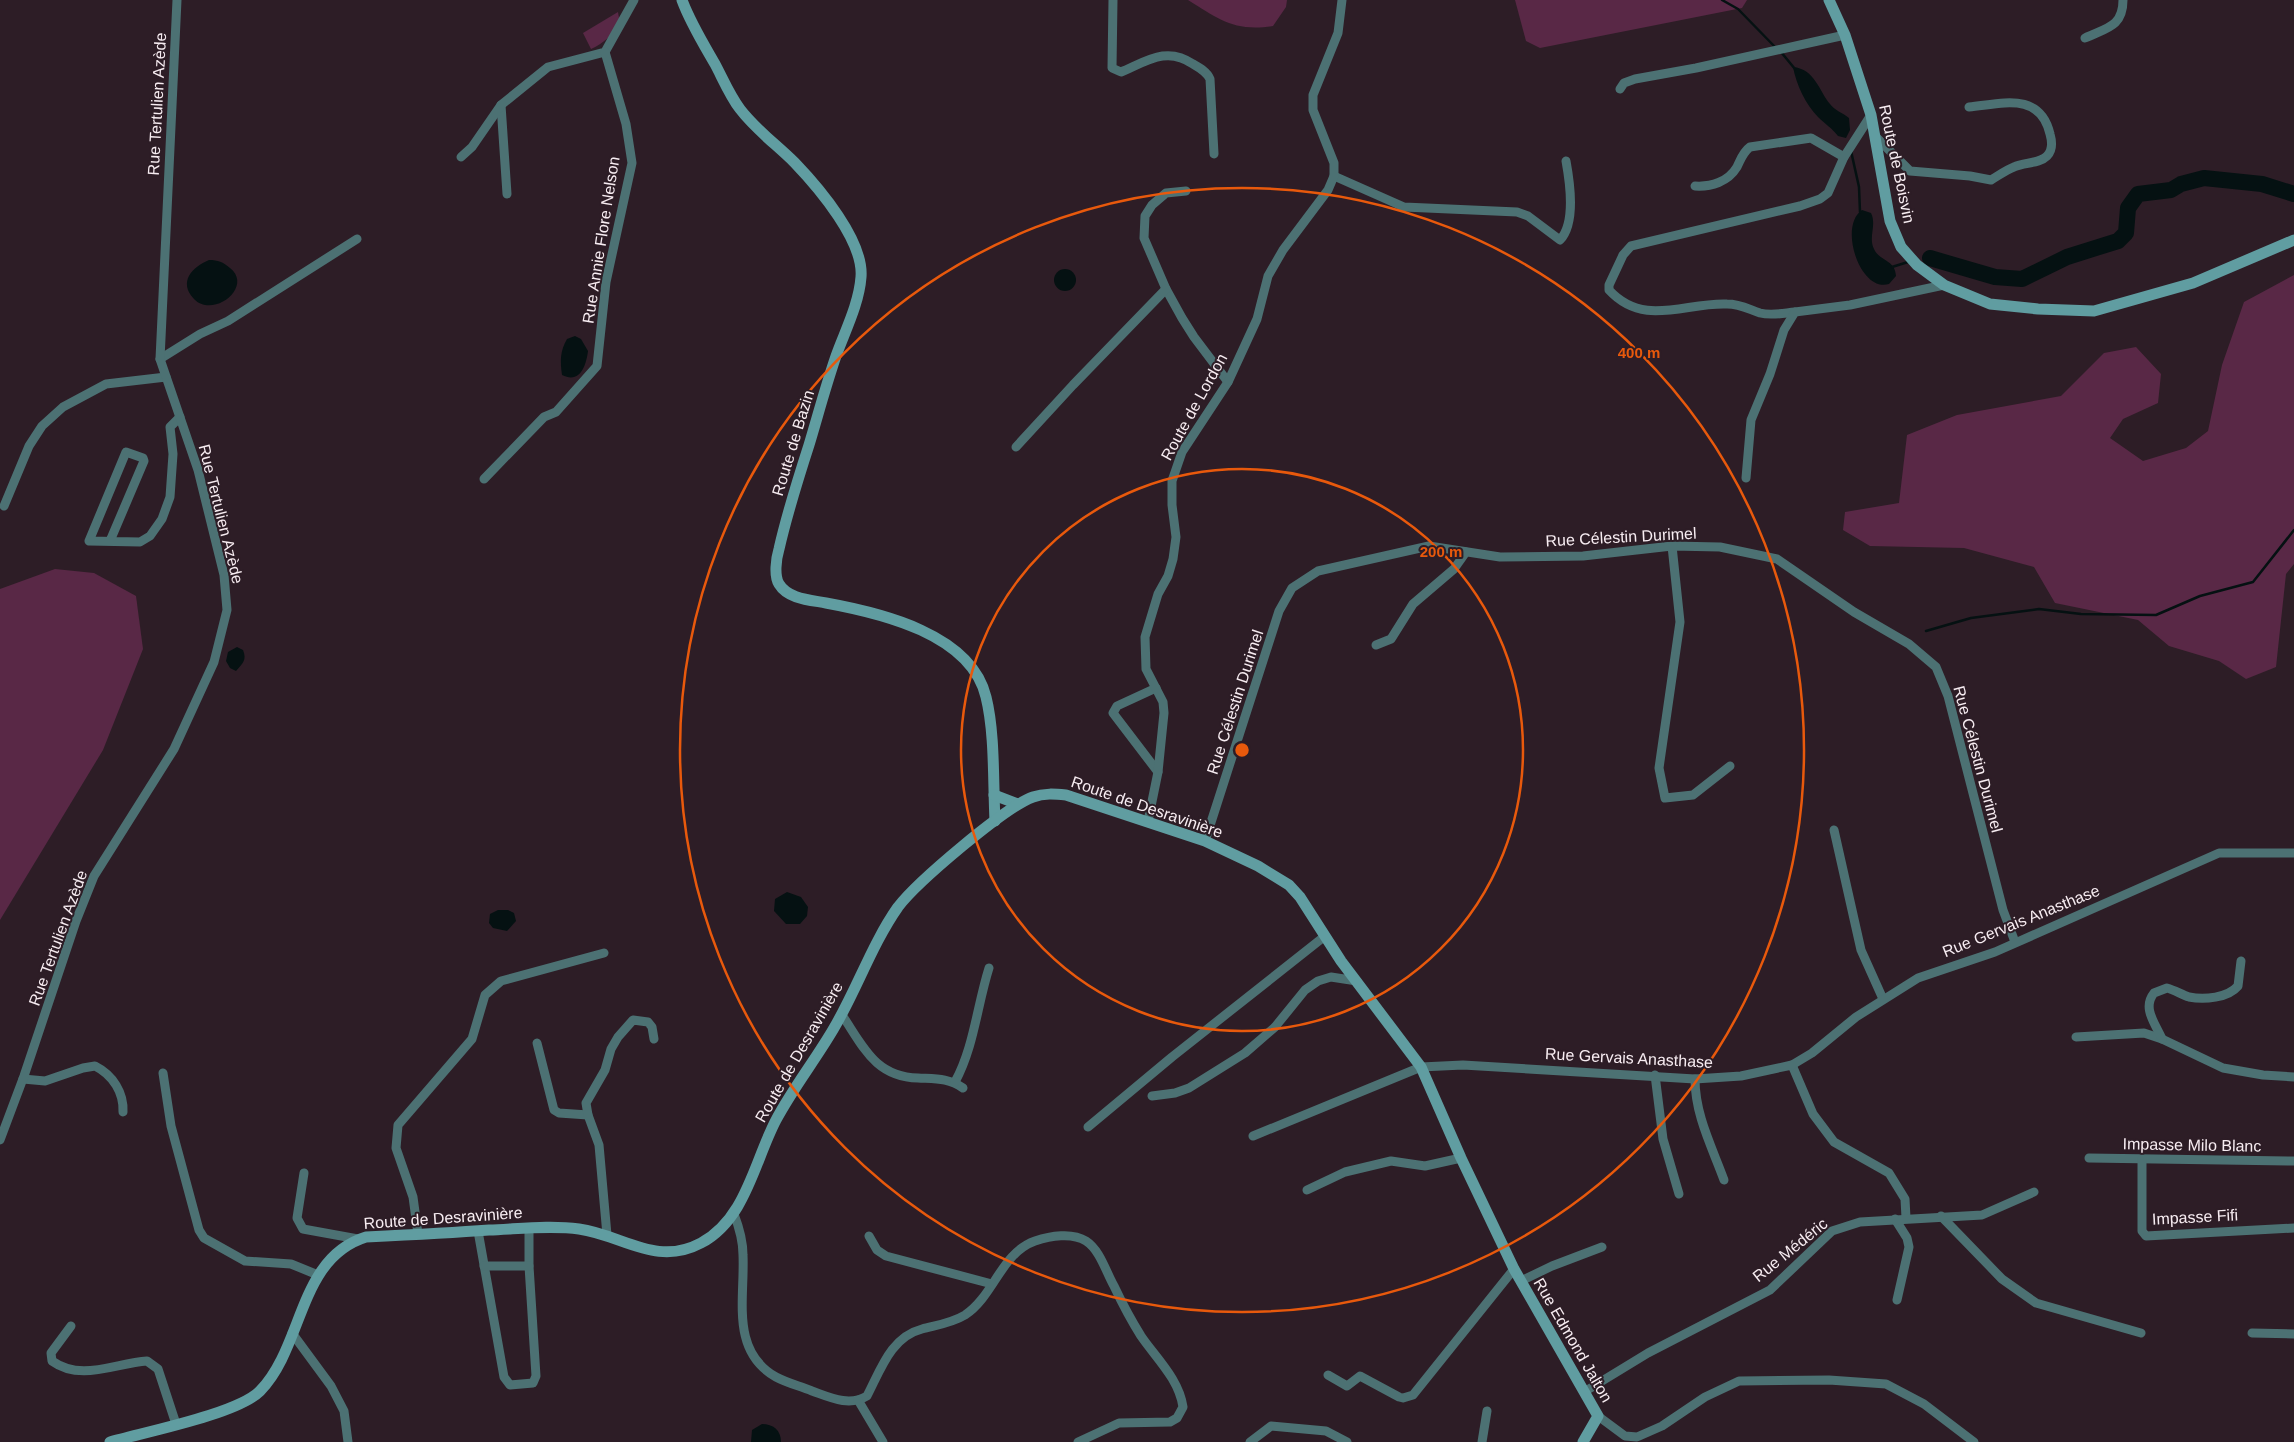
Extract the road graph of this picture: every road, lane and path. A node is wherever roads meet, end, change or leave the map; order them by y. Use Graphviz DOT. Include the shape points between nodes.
graph roads {
  1 [pos="177,0"];
  2 [pos="634,0"];
  3 [pos="682,0"];
  4 [pos="1113,0"];
  5 [pos="1342,0"];
  6 [pos="2123,0"];
  7 [pos="1831,1"];
  8 [pos="1846,35"];
  9 [pos="2084,38"];
  10 [pos="605,52"];
  11 [pos="1620,89"];
  12 [pos="501,105"];
  13 [pos="1969,107"];
  14 [pos="1871,115"];
  15 [pos="1876,137"];
  16 [pos="1214,154"];
  17 [pos="461,157"];
  18 [pos="1844,157"];
  19 [pos="1566,161"];
  20 [pos="1334,176"];
  21 [pos="1695,186"];
  22 [pos="1186,191"];
  23 [pos="507,194"];
  24 [pos="358,239"];
  25 [pos="2294,240"];
  26 [pos="1944,285"];
  27 [pos="1166,289"];
  28 [pos="1795,312"];
  29 [pos="160,359"];
  30 [pos="166,377"];
  31 [pos="1228,382"];
  32 [pos="180,418"];
  33 [pos="1016,447"];
  34 [pos="484,478"];
  35 [pos="1746,478"];
  36 [pos="4,506"];
  37 [pos="110,541"];
  38 [pos="1672,546"];
  39 [pos="1466,552"];
  40 [pos="1376,645"];
  41 [pos="1156,688"];
  42 [pos="1730,766"];
  43 [pos="1158,772"];
  44 [pos="994,795"];
  45 [pos="1018,804"];
  46 [pos="996,821"];
  47 [pos="1148,822"];
  48 [pos="1834,830"];
  49 [pos="1205,841"];
  50 [pos="2294,853"];
  51 [pos="1325,936"];
  52 [pos="2015,942"];
  53 [pos="604,953"];
  54 [pos="2241,961"];
  55 [pos="989,968"];
  56 [pos="1357,981"];
  57 [pos="1883,999"];
  58 [pos="842,1015"];
  59 [pos="2076,1037"];
  60 [pos="654,1039"];
  61 [pos="2162,1039"];
  62 [pos="537,1043"];
  63 [pos="1792,1065"];
  64 [pos="1421,1067"];
  65 [pos="163,1073"];
  66 [pos="1655,1075"];
  67 [pos="2294,1077"];
  68 [pos="1695,1078"];
  69 [pos="23,1079"];
  70 [pos="1152,1096"];
  71 [pos="123,1112"];
  72 [pos="588,1115"];
  73 [pos="1088,1127"];
  74 [pos="1253,1136"];
  75 [pos="0,1140"];
  76 [pos="1461,1158"];
  77 [pos="2089,1158"];
  78 [pos="2142,1159"];
  79 [pos="2294,1161"];
  80 [pos="304,1173"];
  81 [pos="1724,1180"];
  82 [pos="1307,1190"];
  83 [pos="2034,1192"];
  84 [pos="1679,1194"];
  85 [pos="734,1214"];
  86 [pos="1941,1216"];
  87 [pos="1906,1218"];
  88 [pos="1895,1219"];
  89 [pos="529,1228"];
  90 [pos="2294,1228"];
  91 [pos="478,1231"];
  92 [pos="418,1234"];
  93 [pos="607,1235"];
  94 [pos="869,1236"];
  95 [pos="358,1239"];
  96 [pos="1602,1247"];
  97 [pos="484,1266"];
  98 [pos="529,1266"];
  99 [pos="1514,1269"];
  100 [pos="318,1275"];
  101 [pos="1521,1281"];
  102 [pos="992,1284"];
  103 [pos="1897,1300"];
  104 [pos="71,1326"];
  105 [pos="292,1333"];
  106 [pos="2141,1333"];
  107 [pos="2252,1333"];
  108 [pos="2294,1334"];
  109 [pos="1328,1375"];
  110 [pos="1584,1392"];
  111 [pos="858,1400"];
  112 [pos="1487,1411"];
  113 [pos="1598,1416"];
  114 [pos="176,1424"];
  115 [pos="1629,1439"];
  116 [pos="110,1442"];
  117 [pos="348,1442"];
  118 [pos="883,1442"];
  119 [pos="1078,1442"];
  120 [pos="1250,1442"];
  121 [pos="1347,1442"];
  122 [pos="1482,1442"];
  123 [pos="1583,1442"];
  124 [pos="1974,1442"];
  1 -- 29 [label="street, Rue Tertulien Azède"];
  2 -- 10 [label="street"];
  3 -- 44 [label="street, Route de Bazin" via="739,108 820,190 853,240 860,261 862,275 858,297 835,358 778,551 778,582 796,597 848,607 903,623 949,645 967,660 987,699"];
  4 -- 16 [label="street" via="1112,68 1121,72 1170,54 1181,56 1208,74"];
  5 -- 20 [label="street" via="1338,33 1313,95 1313,110 1334,163"];
  6 -- 9 [label="street" via="2123,12 2118,21"];
  7 -- 8 [label="street, Route de Boisvin"];
  8 -- 11 [label="street" via="1635,79 1624,83"];
  8 -- 14 [label="street, Route de Boisvin"];
  10 -- 12 [label="street" via="548,67"];
  10 -- 34 [label="street, Rue Annie Flore Nelson" via="626,124 632,163 606,282 597,366 556,412 544,417"];
  12 -- 17 [label="street" via="477,141"];
  12 -- 23 [label="street"];
  13 -- 15 [label="street" via="2019,102 2035,108 2050,131 2050,151 2042,160 2015,166 1991,180 1910,170"];
  14 -- 15 [label="street, Route de Boisvin"];
  14 -- 18 [label="street"];
  15 -- 26 [label="street, Route de Boisvin" via="1890,221 1901,247 1917,265"];
  18 -- 21 [label="street" via="1811,138 1750,147 1726,179 1707,186"];
  18 -- 28 [label="street" via="1828,193 1820,199 1630,246 1609,285 1609,290 1622,301 1657,312 1720,303 1741,304 1760,313"];
  19 -- 20 [label="street" via="1571,192 1565,234 1560,240 1528,216 1517,212 1404,207"];
  20 -- 31 [label="street, Route de Lordon" via="1328,190 1283,250 1268,276 1257,319"];
  22 -- 27 [label="street" via="1159,197 1145,216 1144,238"];
  24 -- 29 [label="street" via="237,316"];
  25 -- 26 [label="street, Route de Boisvin" via="2193,282 2094,311 1990,304"];
  26 -- 28 [label="street" via="1850,305"];
  27 -- 31 [label="street" via="1194,337"];
  27 -- 33 [label="street"];
  28 -- 35 [label="street" via="1784,330 1751,420"];
  29 -- 30 [label="street, Rue Tertulien Azède"];
  30 -- 32 [label="street, Rue Tertulien Azède"];
  30 -- 36 [label="street" via="106,384 63,407 42,426 29,446"];
  31 -- 41 [label="street, Route de Lordon" via="1182,452 1172,481 1176,537 1173,559 1145,637 1146,669"];
  32 -- 37 [label="street" via="170,427 173,454 170,497 162,519 150,536 140,542"];
  32 -- 69 [label="street, Rue Tertulien Azède" via="198,470 224,575 227,610 214,662 174,749 94,876"];
  37 -- 37 [label="street" via="144,461 126,452 89,539 91,542"];
  38 -- 39 [label="street, Rue Célestin Durimel" via="1583,556 1500,557"];
  38 -- 42 [label="street" via="1680,622 1660,768 1665,798 1693,795"];
  38 -- 52 [label="street, Rue Célestin Durimel" via="1720,547 1777,559 1854,612 1909,644 1936,666 1948,696 2003,910"];
  39 -- 40 [label="street" via="1454,570 1413,604 1391,639"];
  39 -- 49 [label="street, Rue Célestin Durimel" via="1429,546 1318,571 1292,588 1279,611"];
  41 -- 43 [label="street, Route de Lordon" via="1164,713"];
  41 -- 43 [label="street" via="1117,706 1113,713"];
  43 -- 47 [label="street, Route de Lordon"];
  44 -- 45 [label="street"];
  44 -- 46 [label="street, Route de Bazin"];
  45 -- 46 [label="street, Route de Desravinière"];
  45 -- 47 [label="street, Route de Desravinière" via="1033,796 1066,795"];
  46 -- 58 [label="street, Route de Desravinière" via="919,884 898,906"];
  47 -- 49 [label="street, Route de Desravinière"];
  48 -- 57 [label="street" via="1862,950"];
  49 -- 51 [label="street, Route de Desravinière" via="1289,885"];
  50 -- 52 [label="street, Rue Gervais Anasthase" via="2219,853"];
  51 -- 56 [label="street, Route de Desravinière"];
  51 -- 73 [label="street"];
  52 -- 57 [label="street, Rue Gervais Anasthase" via="1918,978"];
  53 -- 92 [label="street" via="508,978 493,985 485,995 472,1039 398,1125 396,1148 413,1197"];
  54 -- 61 [label="street" via="2238,986 2226,994 2199,998 2167,988 2154,993 2147,1004 2148,1011"];
  55 -- 58 [label="street" via="959,1085 946,1079 906,1078 882,1068 873,1061"];
  56 -- 64 [label="street, Route de Desravinière"];
  56 -- 70 [label="street" via="1331,978 1318,981 1305,990 1280,1022 1245,1053 1189,1088"];
  57 -- 63 [label="street, Rue Gervais Anasthase"];
  58 -- 85 [label="street, Route de Desravinière" via="775,1122"];
  59 -- 61 [label="street" via="2144,1034"];
  60 -- 72 [label="street" via="648,1022 633,1020 626,1026 611,1049 605,1070 586,1103"];
  61 -- 67 [label="street" via="2223,1068"];
  62 -- 72 [label="street" via="554,1110"];
  63 -- 68 [label="street, Rue Gervais Anasthase" via="1741,1076"];
  63 -- 87 [label="street" via="1813,1114 1834,1142 1889,1173 1905,1199"];
  64 -- 66 [label="street, Rue Gervais Anasthase" via="1463,1065"];
  64 -- 74 [label="street, Rue Gervais Anasthase"];
  64 -- 76 [label="street, Rue Edmond Jalton"];
  65 -- 100 [label="street" via="171,1126 199,1230 204,1238 245,1261 291,1264"];
  66 -- 68 [label="street, Rue Gervais Anasthase"];
  66 -- 84 [label="street" via="1663,1139"];
  68 -- 81 [label="street" via="1695,1094 1705,1133"];
  69 -- 71 [label="street" via="45,1081 95,1066 114,1080 122,1098"];
  69 -- 75 [label="street, Rue Tertulien Azède"];
  72 -- 93 [label="street" via="599,1145"];
  76 -- 82 [label="street" via="1425,1166 1391,1161 1345,1172"];
  76 -- 99 [label="street, Rue Edmond Jalton"];
  77 -- 78 [label="street, Impasse Milo Blanc"];
  78 -- 79 [label="street, Impasse Milo Blanc"];
  78 -- 90 [label="street, Impasse Fifi" via="2142,1231 2146,1236"];
  80 -- 95 [label="street" via="297,1218 299,1224 304,1229"];
  83 -- 86 [label="street, Rue Médéric" via="1982,1215"];
  85 -- 93 [label="street, Route de Desravinière" via="702,1243 684,1250 662,1253 642,1250"];
  85 -- 111 [label="street" via="743,1253 746,1345 758,1363 776,1377 834,1398 850,1402"];
  86 -- 87 [label="street, Rue Médéric"];
  86 -- 106 [label="street" via="2002,1279 2036,1303"];
  87 -- 88 [label="street, Rue Médéric"];
  88 -- 103 [label="street" via="1909,1247"];
  88 -- 110 [label="street, Rue Médéric" via="1860,1222 1832,1231 1770,1290 1648,1353"];
  89 -- 91 [label="street, Route de Desravinière"];
  89 -- 93 [label="street, Route de Desravinière" via="576,1228"];
  89 -- 98 [label="street"];
  91 -- 92 [label="street, Route de Desravinière"];
  91 -- 97 [label="street"];
  92 -- 95 [label="street, Route de Desravinière"];
  94 -- 102 [label="street" via="877,1250 886,1256"];
  95 -- 100 [label="street, Route de Desravinière" via="343,1246"];
  96 -- 101 [label="street"];
  97 -- 98 [label="street"];
  97 -- 98 [label="street" via="504,1377 510,1384 533,1383 536,1376"];
  99 -- 101 [label="street, Rue Edmond Jalton"];
  99 -- 109 [label="street" via="1408,1398 1399,1397 1360,1376 1347,1386"];
  100 -- 105 [label="street, Route de Desravinière"];
  101 -- 110 [label="street, Rue Edmond Jalton"];
  102 -- 111 [label="street" via="982,1300 966,1314 948,1323 905,1334 893,1346 867,1396"];
  102 -- 119 [label="street" via="1020,1249 1033,1242 1055,1236 1074,1236 1084,1240 1097,1253 1141,1334 1178,1388 1183,1407 1177,1418 1170,1422 1119,1423"];
  104 -- 114 [label="street" via="51,1353 52,1361 80,1373 148,1361 158,1369"];
  105 -- 114 [label="street, Route de Desravinière" via="259,1392 231,1408"];
  105 -- 117 [label="street" via="331,1386 344,1411"];
  107 -- 108 [label="street"];
  110 -- 113 [label="street, Rue Edmond Jalton"];
  111 -- 118 [label="street"];
  112 -- 122 [label="street"];
  113 -- 115 [label="street, Rue Edmond Jalton"];
  113 -- 123 [label="street"];
  114 -- 116 [label="street, Route de Desravinière"];
  115 -- 124 [label="street, Rue Edmond Jalton" via="1662,1426 1705,1397 1739,1382 1789,1380 1886,1384 1924,1404"];
  120 -- 121 [label="street" via="1271,1426 1326,1431"];
}
